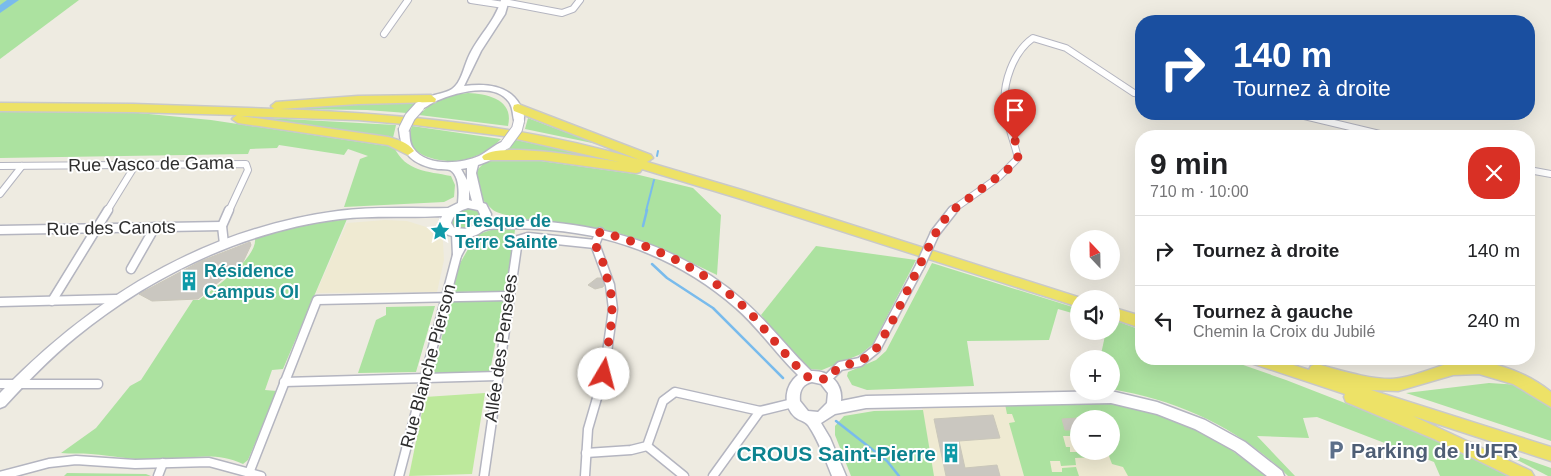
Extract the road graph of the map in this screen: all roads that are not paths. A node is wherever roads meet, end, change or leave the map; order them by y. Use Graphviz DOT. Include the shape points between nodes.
graph roads {
  1 [pos="408,0"];
  2 [pos="472,0"];
  3 [pos="580,0"];
  4 [pos="504,2"];
  5 [pos="384,34"];
  6 [pos="470,68"];
  7 [pos="478,88"];
  8 [pos="457,89"];
  9 [pos="1135,93"];
  10 [pos="431,99"];
  11 [pos="0,107"];
  12 [pos="133,108"];
  13 [pos="518,108"];
  14 [pos="1321,120"];
  15 [pos="1363,130"];
  16 [pos="408,151"];
  17 [pos="488,157"];
  18 [pos="473,163"];
  19 [pos="136,164"];
  20 [pos="0,166"];
  21 [pos="22,166"];
  22 [pos="452,166"];
  23 [pos="1535,171"];
  24 [pos="1551,174"];
  25 [pos="697,181"];
  26 [pos="0,194"];
  27 [pos="741,194"];
  28 [pos="463,205"];
  29 [pos="482,210"];
  30 [pos="448,218"];
  31 [pos="518,223"];
  32 [pos="222,226"];
  33 [pos="482,226"];
  34 [pos="155,228"];
  35 [pos="97,229"];
  36 [pos="0,230"];
  37 [pos="600,232"];
  38 [pos="456,234"];
  39 [pos="469,234"];
  40 [pos="224,244"];
  41 [pos="595,244"];
  42 [pos="456,255"];
  43 [pos="131,269"];
  44 [pos="508,296"];
  45 [pos="445,297"];
  46 [pos="116,299"];
  47 [pos="1070,299"];
  48 [pos="52,301"];
  49 [pos="0,302"];
  50 [pos="1120,315"];
  51 [pos="1135,320"];
  52 [pos="1266,365"];
  53 [pos="1275,365"];
  54 [pos="1295,365"];
  55 [pos="497,376"];
  56 [pos="424,378"];
  57 [pos="803,380"];
  58 [pos="826,380"];
  59 [pos="284,382"];
  60 [pos="0,384"];
  61 [pos="16,384"];
  62 [pos="98,384"];
  63 [pos="836,392"];
  64 [pos="0,402"];
  65 [pos="866,402"];
  66 [pos="1551,402"];
  67 [pos="793,403"];
  68 [pos="760,411"];
  69 [pos="828,411"];
  70 [pos="810,416"];
  71 [pos="825,442"];
  72 [pos="647,446"];
  73 [pos="586,453"];
  74 [pos="1551,454"];
  75 [pos="163,463"];
  76 [pos="249,472"];
  77 [pos="0,476"];
  78 [pos="158,476"];
  79 [pos="261,476"];
  80 [pos="399,476"];
  81 [pos="484,476"];
  82 [pos="585,476"];
  83 [pos="684,476"];
  84 [pos="713,476"];
  85 [pos="839,476"];
  86 [pos="1278,476"];
  87 [pos="1526,476"];
  1 -- 5 [label="street"];
  2 -- 4 [label="street"];
  3 -- 4 [label="street" via="576,8 562,13"];
  4 -- 6 [label="street" via="500,14 476,50"];
  6 -- 7 [label="street"];
  6 -- 8 [label="street"];
  7 -- 8 [label="street"];
  7 -- 13 [label="street" via="499,92"];
  8 -- 10 [label="street"];
  9 -- 58 [label="street, bridge" via="1066,48 1033,38 1022,48 1012,68 1005,99 1006,116 1018,158 999,177 949,213 876,349 860,362 840,366"];
  10 -- 12 [label="main road" via="358,100 288,106"];
  10 -- 16 [label="street, bridge" via="410,117 404,130"];
  11 -- 12 [label="main road"];
  12 -- 16 [label="main road" via="215,116 388,141"];
  12 -- 25 [label="main road" via="358,116 455,126 555,142"];
  13 -- 17 [label="street, bridge" via="517,129 506,144"];
  13 -- 27 [label="main road"];
  14 -- 15 [label="street"];
  16 -- 22 [label="street" via="421,161"];
  17 -- 18 [label="street"];
  17 -- 25 [label="main road" via="517,154 581,161"];
  18 -- 22 [label="street"];
  18 -- 29 [label="street" via="472,173"];
  19 -- 21 [label="street, Rue Vasco de Gama"];
  19 -- 32 [label="street, Rue Vasco de Gama" via="246,164 248,170"];
  19 -- 35 [label="street"];
  20 -- 21 [label="street, Rue Vasco de Gama"];
  21 -- 26 [label="street"];
  22 -- 28 [label="street" via="460,173 464,185"];
  23 -- 24 [label="street"];
  25 -- 27 [label="main road"];
  27 -- 47 [label="main road"];
  28 -- 29 [label="street"];
  28 -- 30 [label="street"];
  29 -- 31 [label="street"];
  29 -- 33 [label="street"];
  30 -- 38 [label="street" via="450,232"];
  30 -- 40 [label="street" via="416,214 338,215 300,221"];
  31 -- 33 [label="street"];
  31 -- 37 [label="street"];
  32 -- 34 [label="street, Rue des Canots"];
  32 -- 40 [label="street"];
  33 -- 39 [label="street"];
  34 -- 35 [label="street, Rue des Canots"];
  34 -- 43 [label="street"];
  35 -- 36 [label="street, Rue des Canots"];
  35 -- 48 [label="street"];
  37 -- 41 [label="street"];
  37 -- 57 [label="street" via="648,248 707,278 752,315"];
  38 -- 39 [label="street"];
  38 -- 42 [label="street, Rue Blanche Pierson"];
  39 -- 42 [label="street, Rue Blanche Pierson"];
  40 -- 46 [label="street" via="178,264"];
  41 -- 44 [label="street, Allée des Pensées" via="520,238 516,242"];
  41 -- 73 [label="street" via="610,284 613,309 604,374 590,418"];
  42 -- 45 [label="street, Rue Blanche Pierson"];
  44 -- 45 [label="street"];
  44 -- 55 [label="street, Allée des Pensées"];
  45 -- 56 [label="street, Rue Blanche Pierson"];
  45 -- 59 [label="street" via="317,300"];
  46 -- 48 [label="street"];
  46 -- 61 [label="street" via="43,357"];
  48 -- 49 [label="street"];
  50 -- 51 [label="main road"];
  52 -- 87 [label="main road" via="1439,434"];
  53 -- 74 [label="main road"];
  54 -- 66 [label="main road" via="1389,385 1417,382 1452,369 1480,368 1525,384"];
  55 -- 56 [label="street"];
  55 -- 81 [label="street, Allée des Pensées"];
  56 -- 59 [label="street"];
  56 -- 80 [label="street, Rue Blanche Pierson"];
  57 -- 58 [label="street" via="818,377"];
  57 -- 67 [label="street" via="792,391"];
  58 -- 63 [label="street"];
  59 -- 76 [label="street"];
  60 -- 61 [label="street"];
  61 -- 62 [label="street"];
  61 -- 64 [label="street"];
  63 -- 65 [label="street"];
  63 -- 69 [label="street" via="836,401"];
  65 -- 69 [label="street"];
  65 -- 86 [label="street" via="1111,398 1179,414 1240,447"];
  67 -- 68 [label="street"];
  67 -- 70 [label="street"];
  68 -- 72 [label="street" via="669,393 661,402"];
  68 -- 84 [label="street"];
  69 -- 70 [label="street"];
  69 -- 71 [label="street"];
  70 -- 71 [label="street"];
  71 -- 85 [label="street"];
  72 -- 73 [label="street"];
  72 -- 83 [label="street"];
  73 -- 82 [label="street"];
  75 -- 76 [label="street" via="209,462"];
  75 -- 77 [label="street" via="61,461"];
  75 -- 78 [label="street"];
  76 -- 79 [label="street"];
}
